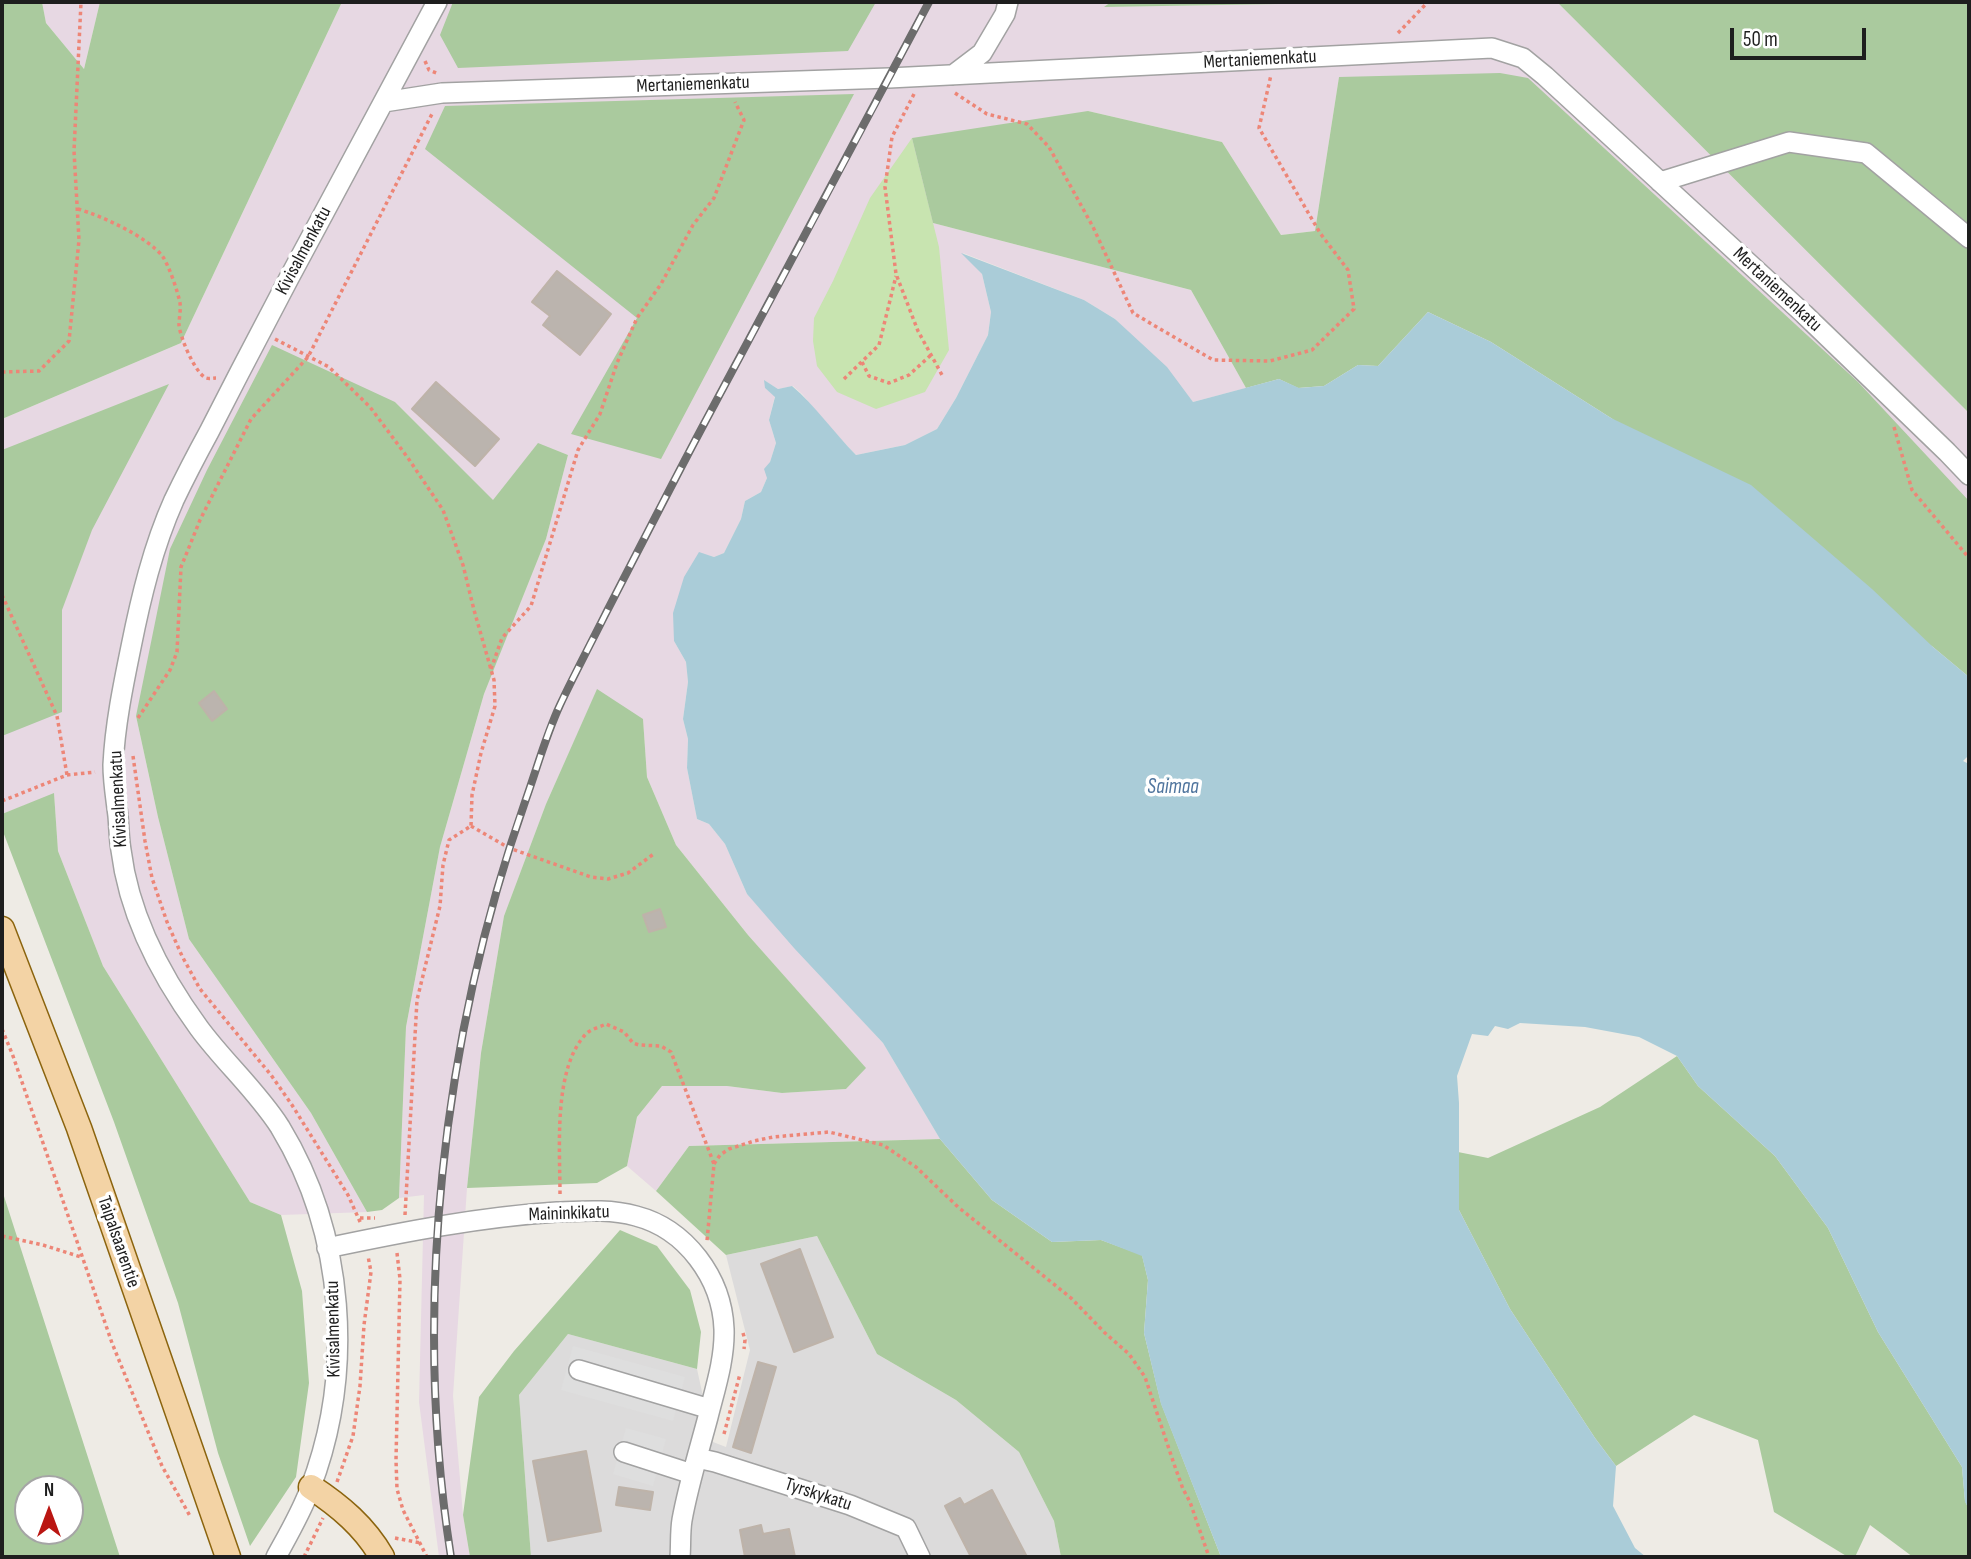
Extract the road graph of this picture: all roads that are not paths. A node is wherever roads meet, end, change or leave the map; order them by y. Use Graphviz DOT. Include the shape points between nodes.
graph roads {
  1 [pos="437,2"];
  2 [pos="1008,2"];
  3 [pos="939,76"];
  4 [pos="384,102"];
  5 [pos="1660,182"];
  6 [pos="1969,238"];
  7 [pos="1969,475"];
  8 [pos="2,929"];
  9 [pos="327,1248"];
  10 [pos="579,1370"];
  11 [pos="710,1409"];
  12 [pos="624,1452"];
  13 [pos="702,1464"];
  14 [pos="311,1487"];
  15 [pos="226,1551"];
  16 [pos="276,1557"];
  17 [pos="382,1557"];
  18 [pos="681,1557"];
  19 [pos="920,1557"];
  1 -- 4 [label="street, Kivisalmenkatu"];
  2 -- 3 [label="street" via="982,53"];
  3 -- 4 [label="street, Mertaniemenkatu" via="442,93"];
  3 -- 5 [label="street, Mertaniemenkatu" via="1492,48 1523,58"];
  4 -- 9 [label="street, Kivisalmenkatu" via="174,500 142,593 117,717 113,769 121,851 149,947 201,1032 278,1125 299,1162"];
  5 -- 6 [label="street" via="1789,142 1866,152"];
  5 -- 7 [label="street, Mertaniemenkatu"];
  8 -- 15 [label="main road, Taipalsaarentie" via="79,1128"];
  9 -- 11 [label="street, Maininkikatu" via="400,1226 596,1210 638,1216 657,1224 695,1253 717,1293 724,1327"];
  9 -- 14 [label="street, Kivisalmenkatu" via="334,1280 338,1357 334,1400"];
  10 -- 11 [label="street"];
  11 -- 13 [label="street, Maininkikatu"];
  12 -- 13 [label="street, Tyrskykatu"];
  13 -- 18 [label="street, Maininkikatu" via="682,1523"];
  13 -- 19 [label="street, Tyrskykatu" via="850,1505 906,1528"];
  14 -- 16 [label="street, Kivisalmenkatu"];
  14 -- 17 [label="main road" via="366,1532"];
}
